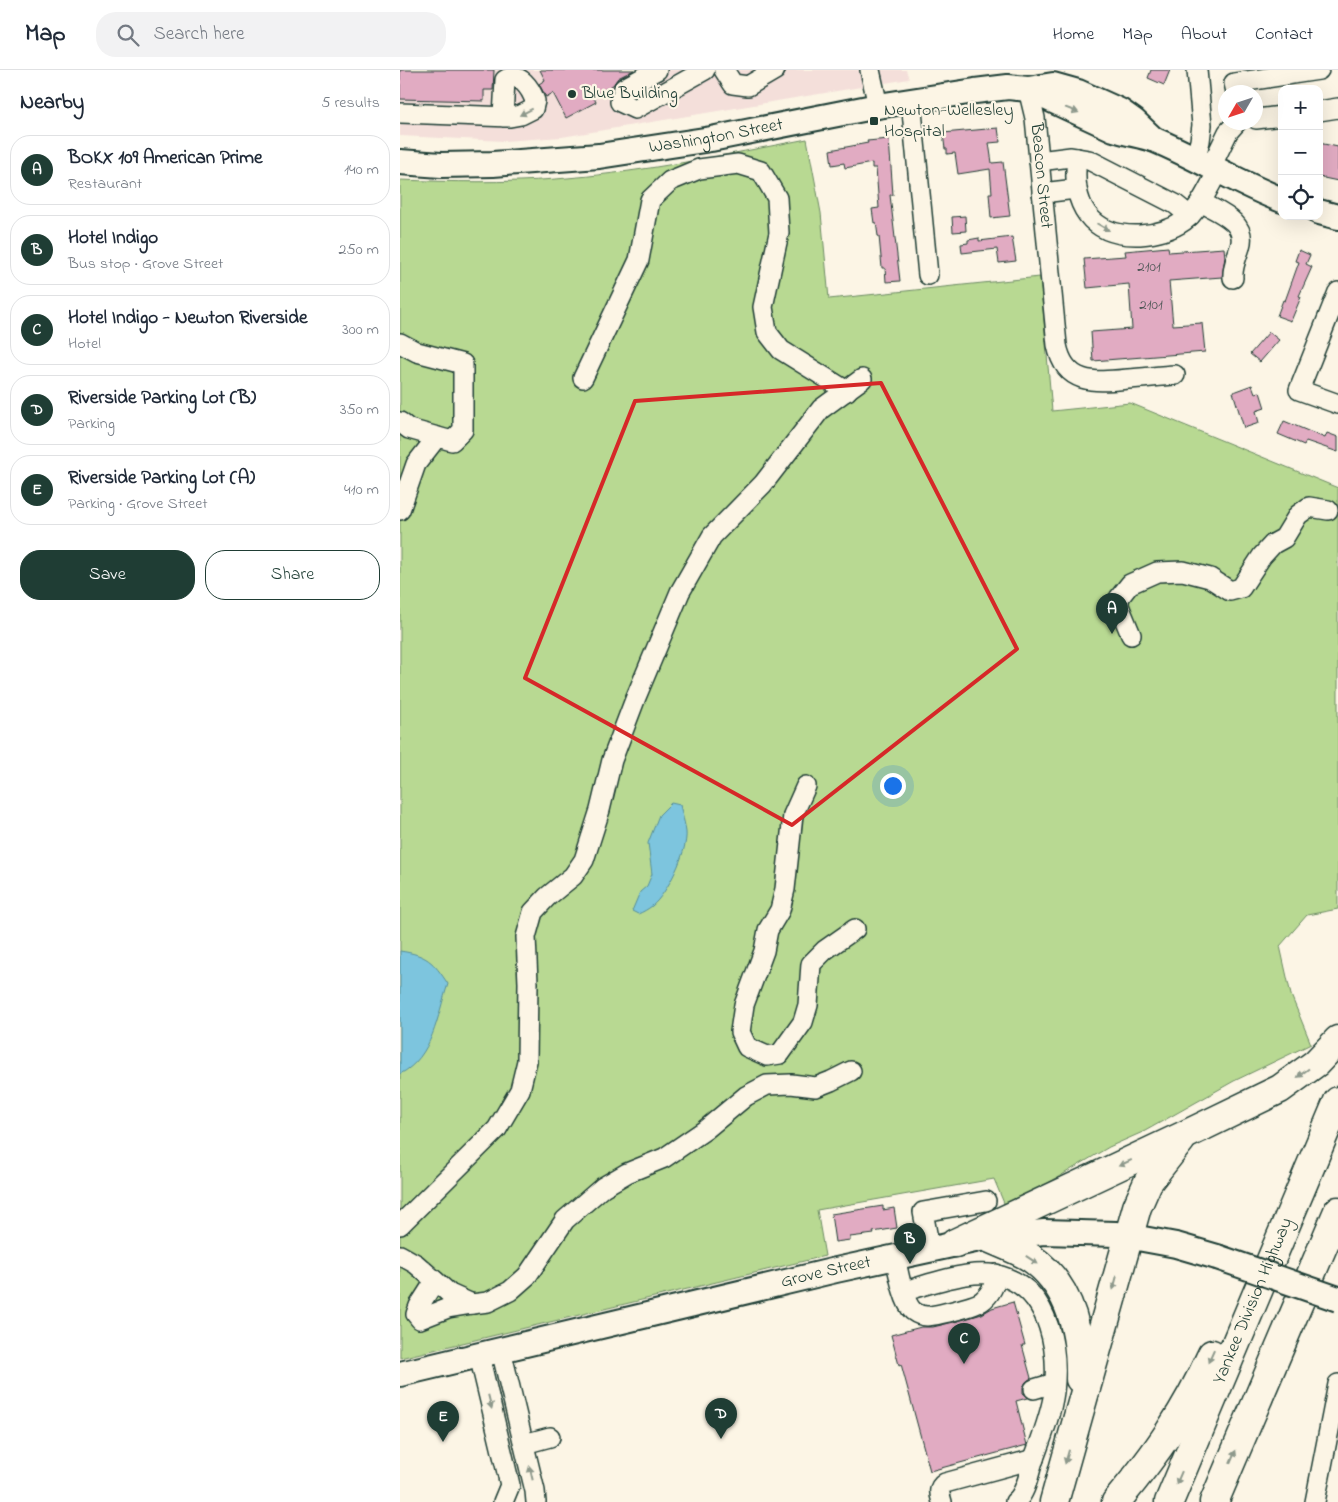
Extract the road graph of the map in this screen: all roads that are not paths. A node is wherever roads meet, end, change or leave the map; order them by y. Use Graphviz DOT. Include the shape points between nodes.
graph roads {
  1 [pos="657,70"];
  2 [pos="705,70"];
  3 [pos="724,70"];
  4 [pos="775,70"];
  5 [pos="870,70"];
  6 [pos="1060,70"];
  7 [pos="1319,70"];
  8 [pos="1197,72"];
  9 [pos="1026,76"];
  10 [pos="1234,85"];
  11 [pos="911,101"];
  12 [pos="1104,103"];
  13 [pos="878,106"];
  14 [pos="1338,108"];
  15 [pos="1323,110"];
  16 [pos="400,113"];
  17 [pos="1278,116"];
  18 [pos="503,117"];
  19 [pos="1263,118"];
  20 [pos="1230,130"];
  21 [pos="1153,139"];
  22 [pos="1077,158"];
  23 [pos="1039,161"];
  24 [pos="400,162"];
  25 [pos="1208,166"];
  26 [pos="1076,189"];
  27 [pos="1042,193"];
  28 [pos="1278,198"];
  29 [pos="1196,209"];
  30 [pos="1323,213"];
  31 [pos="1338,217"];
  32 [pos="928,275"];
  33 [pos="1233,278"];
  34 [pos="1338,292"];
  35 [pos="400,343"];
  36 [pos="1175,375"];
  37 [pos="583,378"];
  38 [pos="862,379"];
  39 [pos="847,391"];
  40 [pos="1338,404"];
  41 [pos="400,422"];
  42 [pos="437,437"];
  43 [pos="400,510"];
  44 [pos="1328,510"];
  45 [pos="1131,635"];
  46 [pos="806,786"];
  47 [pos="855,929"];
  48 [pos="1338,1040"];
  49 [pos="851,1071"];
  50 [pos="1338,1101"];
  51 [pos="1185,1135"];
  52 [pos="986,1201"];
  53 [pos="1338,1211"];
  54 [pos="400,1225"];
  55 [pos="1128,1236"];
  56 [pos="988,1238"];
  57 [pos="1338,1242"];
  58 [pos="942,1246"];
  59 [pos="400,1256"];
  60 [pos="895,1256"];
  61 [pos="996,1274"];
  62 [pos="435,1281"];
  63 [pos="1307,1282"];
  64 [pos="1259,1288"];
  65 [pos="904,1291"];
  66 [pos="1338,1300"];
  67 [pos="472,1304"];
  68 [pos="490,1352"];
  69 [pos="400,1374"];
  70 [pos="1054,1383"];
  71 [pos="1338,1384"];
  72 [pos="1034,1389"];
  73 [pos="1080,1411"];
  74 [pos="550,1437"];
  75 [pos="524,1444"];
  76 [pos="1034,1458"];
  77 [pos="507,1493"];
  78 [pos="523,1502"];
  79 [pos="536,1502"];
  80 [pos="942,1502"];
  81 [pos="1016,1502"];
  82 [pos="1054,1502"];
  83 [pos="1116,1502"];
  84 [pos="1169,1502"];
  85 [pos="1214,1502"];
  86 [pos="1315,1502"];
  1 -- 2 [label="street" via="624,88 620,102 635,109"];
  3 -- 4 [label="street" via="733,84 748,86"];
  5 -- 13 [label="street"];
  6 -- 12 [label="main road"];
  7 -- 10 [label="street"];
  8 -- 25 [label="street" via="1202,125 1200,141"];
  9 -- 11 [label="main road, Washington Street" via="1003,87"];
  9 -- 12 [label="main road, Washington Street"];
  9 -- 21 [label="main road, Washington Street, one-way" via="1114,129"];
  9 -- 23 [label="street, Beacon Street" via="1035,118"];
  11 -- 13 [label="main road, Washington Street"];
  11 -- 32 [label="street"];
  12 -- 21 [label="main road, Washington Street" via="1129,117"];
  13 -- 24 [label="main road, Washington Street" via="711,139 599,156 492,164"];
  14 -- 15 [label="street"];
  16 -- 18 [label="street" via="472,108"];
  17 -- 19 [label="street"];
  20 -- 25 [label="street"];
  21 -- 25 [label="main road, Washington Street"];
  22 -- 23 [label="street"];
  22 -- 26 [label="street"];
  22 -- 29 [label="street" via="1089,160 1176,204"];
  23 -- 27 [label="street, Beacon Street"];
  25 -- 28 [label="main road, Washington Street"];
  25 -- 29 [label="street"];
  26 -- 27 [label="street"];
  26 -- 29 [label="street, one-way" via="1088,215 1105,229 1118,234 1141,235 1174,227"];
  27 -- 36 [label="street, Beacon Street" via="1061,360 1081,379 1092,382"];
  29 -- 33 [label="street" via="1232,220 1242,235"];
  30 -- 31 [label="main road"];
  34 -- 40 [label="street" via="1299,390"];
  35 -- 42 [label="street" via="417,352 463,364 463,430 452,441"];
  37 -- 39 [label="street" via="639,260 650,200 670,181 699,169 738,164 761,171 777,198 779,234 763,306 767,332 781,350"];
  38 -- 39 [label="street"];
  39 -- 54 [label="street" via="821,409 763,484 712,536 680,592 612,760 584,860 573,876 534,912 526,937 527,1061 520,1090 496,1129"];
  41 -- 42 [label="street"];
  42 -- 43 [label="street" via="416,464"];
  44 -- 45 [label="street" via="1309,507 1298,515 1284,538 1262,556 1241,588 1230,591 1210,578 1182,571 1156,572 1130,584 1119,598 1119,606"];
  46 -- 47 [label="street" via="793,815 780,910 768,930 764,951 744,1005 740,1032 748,1047 767,1056 780,1054 804,1022 811,964"];
  48 -- 51 [label="highway, one-way" via="1316,1063 1286,1085"];
  49 -- 67 [label="street" via="816,1087 767,1085 746,1096 664,1158 603,1187 565,1220 527,1276 510,1291 488,1302"];
  50 -- 64 [label="highway, Yankee Division Highway"];
  51 -- 55 [label="highway" via="1148,1182"];
  51 -- 58 [label="highway, one-way"];
  52 -- 58 [label="street" via="923,1212"];
  53 -- 63 [label="highway"];
  55 -- 56 [label="main road, Grove Street" via="1057,1232"];
  55 -- 66 [label="main road, Grove Street, bridge" via="1176,1244"];
  55 -- 73 [label="highway, one-way"];
  56 -- 58 [label="main road, Grove Street"];
  56 -- 73 [label="highway, one-way" via="1038,1264 1066,1297 1078,1339"];
  57 -- 63 [label="highway"];
  58 -- 60 [label="main road, Grove Street"];
  59 -- 62 [label="street" via="416,1264"];
  60 -- 65 [label="street"];
  60 -- 68 [label="main road, Grove Street"];
  61 -- 65 [label="street" via="974,1273"];
  61 -- 65 [label="street" via="994,1285 983,1301 932,1316 914,1312"];
  61 -- 70 [label="street" via="1021,1285 1042,1308 1050,1334"];
  62 -- 67 [label="street" via="450,1294"];
  62 -- 67 [label="street" via="419,1306 416,1314 420,1319 448,1308"];
  85 -- 63 [label="highway, one-way"];
  64 -- 83 [label="highway, one-way" via="1217,1343 1192,1397 1167,1438"];
  64 -- 84 [label="highway, Yankee Division Highway, one-way"];
  68 -- 69 [label="main road, Grove Street"];
  68 -- 75 [label="street"];
  68 -- 77 [label="street, one-way"];
  70 -- 72 [label="street"];
  70 -- 76 [label="street" via="1049,1413"];
  71 -- 86 [label="street"];
  73 -- 82 [label="highway, one-way"];
  74 -- 75 [label="street"];
  79 -- 75 [label="street, one-way"];
  76 -- 80 [label="street" via="943,1484 940,1490"];
  76 -- 81 [label="street" via="1022,1495"];
  77 -- 78 [label="street"];
}
